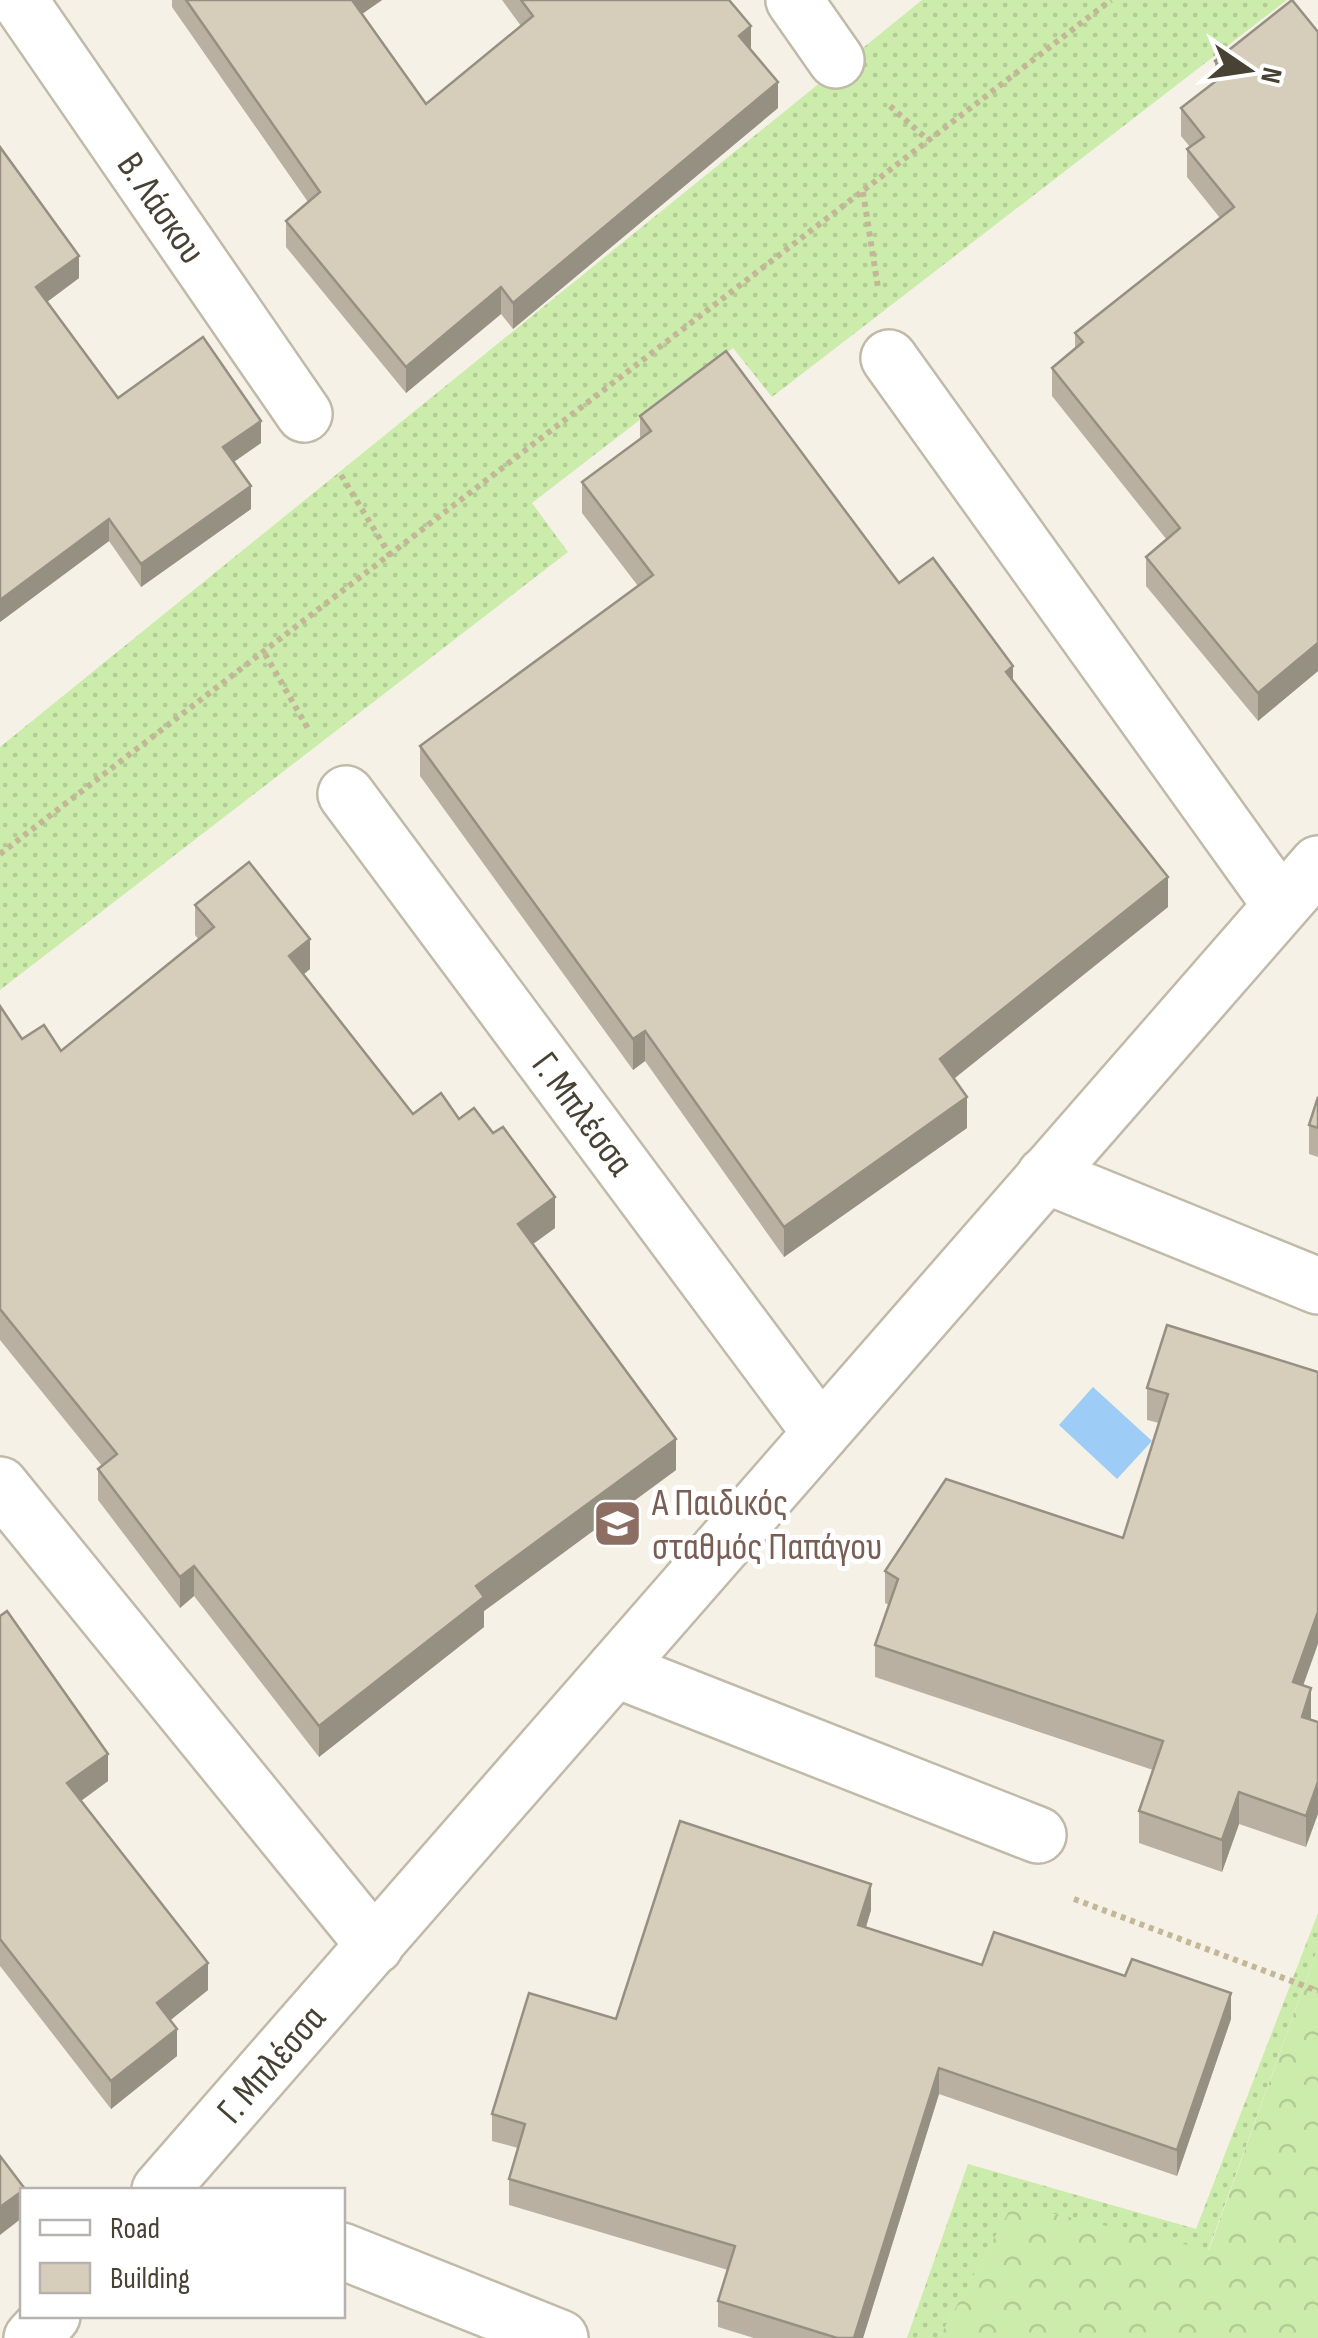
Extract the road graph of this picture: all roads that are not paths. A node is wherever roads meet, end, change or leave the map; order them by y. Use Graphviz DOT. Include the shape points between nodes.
graph roads {
  1 [pos="20,0"];
  2 [pos="794,0"];
  3 [pos="836,60"];
  4 [pos="889,358"];
  5 [pos="304,414"];
  6 [pos="346,794"];
  7 [pos="1318,864"];
  8 [pos="1281,905"];
  9 [pos="1045,1175"];
  10 [pos="1318,1286"];
  11 [pos="820,1433"];
  12 [pos="0,1485"];
  13 [pos="615,1669"];
  14 [pos="1038,1835"];
  15 [pos="375,1946"];
  16 [pos="173,2188"];
  17 [pos="345,2252"];
  18 [pos="50,2318"];
  19 [pos="32,2338"];
  20 [pos="560,2338"];
  1 -- 5 [label="street, Β. Λάσκου"];
  2 -- 3 [label="street"];
  4 -- 8 [label="street"];
  6 -- 11 [label="street, Γ. Μπλέσσα"];
  7 -- 8 [label="street, Γ. Μπλέσσα"];
  8 -- 9 [label="street, Γ. Μπλέσσα"];
  9 -- 10 [label="street"];
  9 -- 11 [label="street, Γ. Μπλέσσα"];
  11 -- 13 [label="street, Γ. Μπλέσσα"];
  12 -- 15 [label="street"];
  13 -- 14 [label="street"];
  13 -- 15 [label="street, Γ. Μπλέσσα"];
  15 -- 16 [label="street, Γ. Μπλέσσα"];
  17 -- 20 [label="street"];
  18 -- 19 [label="street"];
}
